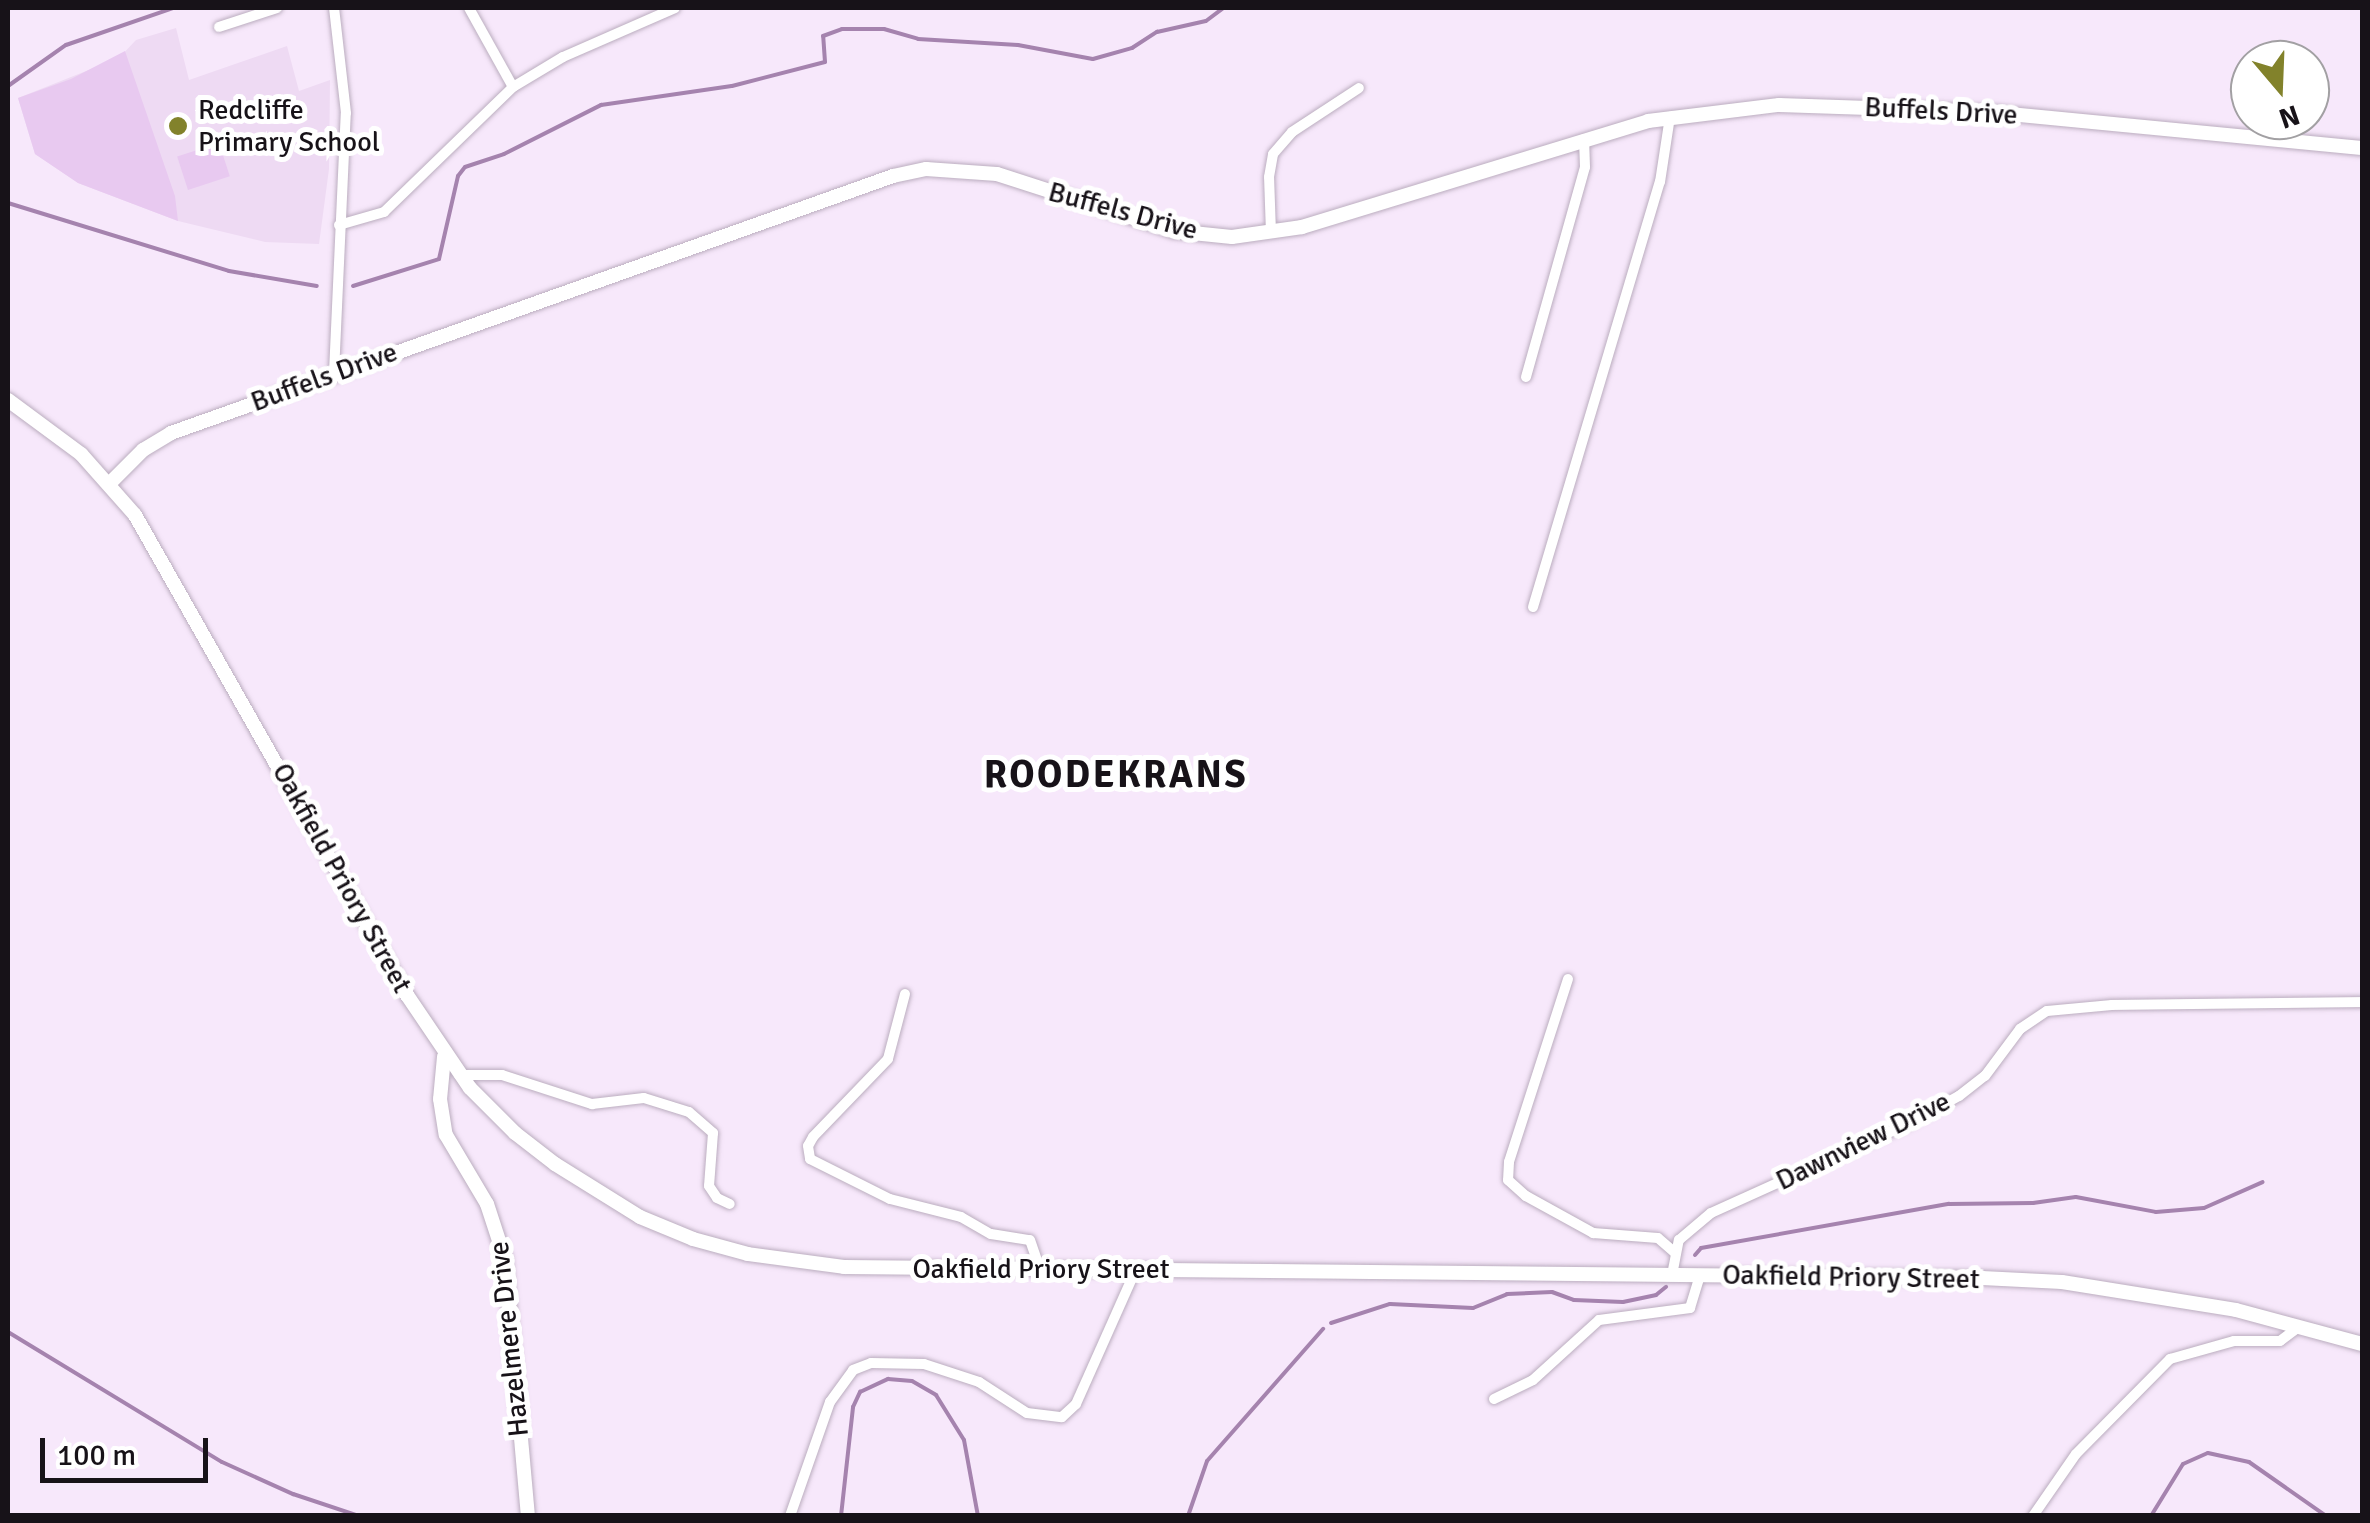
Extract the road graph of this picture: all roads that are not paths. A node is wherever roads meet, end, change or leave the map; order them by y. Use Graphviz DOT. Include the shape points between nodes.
graph roads {
  1 [pos="278,8"];
  2 [pos="334,8"];
  3 [pos="469,8"];
  4 [pos="674,8"];
  5 [pos="219,27"];
  6 [pos="513,87"];
  7 [pos="1359,88"];
  8 [pos="1670,117"];
  9 [pos="1584,139"];
  10 [pos="2362,148"];
  11 [pos="338,226"];
  12 [pos="1272,233"];
  13 [pos="334,373"];
  14 [pos="1526,378"];
  15 [pos="8,400"];
  16 [pos="110,483"];
  17 [pos="1532,607"];
  18 [pos="1568,978"];
  19 [pos="905,994"];
  20 [pos="2362,1002"];
  21 [pos="444,1056"];
  22 [pos="460,1075"];
  23 [pos="730,1204"];
  24 [pos="1674,1252"];
  25 [pos="1040,1269"];
  26 [pos="1136,1270"];
  27 [pos="1672,1274"];
  28 [pos="1700,1275"];
  29 [pos="2301,1325"];
  30 [pos="2362,1344"];
  31 [pos="1494,1399"];
  32 [pos="529,1512"];
  33 [pos="790,1516"];
  34 [pos="2034,1516"];
  1 -- 5 [label="street"];
  2 -- 11 [label="street" via="346,113"];
  3 -- 6 [label="street"];
  4 -- 6 [label="street" via="563,56"];
  6 -- 11 [label="street" via="384,212"];
  7 -- 12 [label="street" via="1292,132 1273,154"];
  8 -- 9 [label="street, Buffels Drive"];
  8 -- 10 [label="street, Buffels Drive" via="1779,105 1950,110"];
  8 -- 17 [label="street" via="1660,182"];
  9 -- 12 [label="street, Buffels Drive"];
  9 -- 14 [label="street" via="1586,167"];
  11 -- 13 [label="street"];
  12 -- 13 [label="street, Buffels Drive" via="1173,230 997,174 926,169"];
  13 -- 16 [label="street, Buffels Drive" via="155,441"];
  15 -- 16 [label="street, Oakfield Priory Street"];
  16 -- 21 [label="street, Oakfield Priory Street" via="154,545"];
  18 -- 24 [label="street" via="1508,1180 1593,1233 1658,1238"];
  19 -- 25 [label="street" via="888,1059 813,1137 810,1160 890,1199 961,1218 991,1234 1030,1240"];
  20 -- 24 [label="street, Dawnview Drive" via="2047,1011 2020,1028 1985,1076 1958,1096 1711,1213"];
  21 -- 22 [label="street, Oakfield Priory Street"];
  21 -- 32 [label="street, Hazelmere Drive" via="440,1099 446,1135 487,1204 504,1259"];
  22 -- 23 [label="street" via="502,1075 592,1104 654,1099 688,1112 713,1133 708,1186"];
  22 -- 25 [label="street, Oakfield Priory Street" via="555,1164 640,1216 693,1239 798,1263"];
  24 -- 27 [label="street"];
  25 -- 26 [label="street, Oakfield Priory Street"];
  26 -- 27 [label="street, Oakfield Priory Street"];
  26 -- 33 [label="street" via="1076,1404 1062,1417 1028,1413 980,1382 924,1364 870,1363 853,1370 830,1402"];
  27 -- 28 [label="street, Oakfield Priory Street"];
  28 -- 29 [label="street, Oakfield Priory Street" via="2062,1282"];
  28 -- 31 [label="street" via="1690,1308 1598,1320 1533,1380"];
  29 -- 30 [label="street, Oakfield Priory Street"];
  29 -- 34 [label="street" via="2280,1340 2234,1341 2170,1360 2076,1454"];
}
